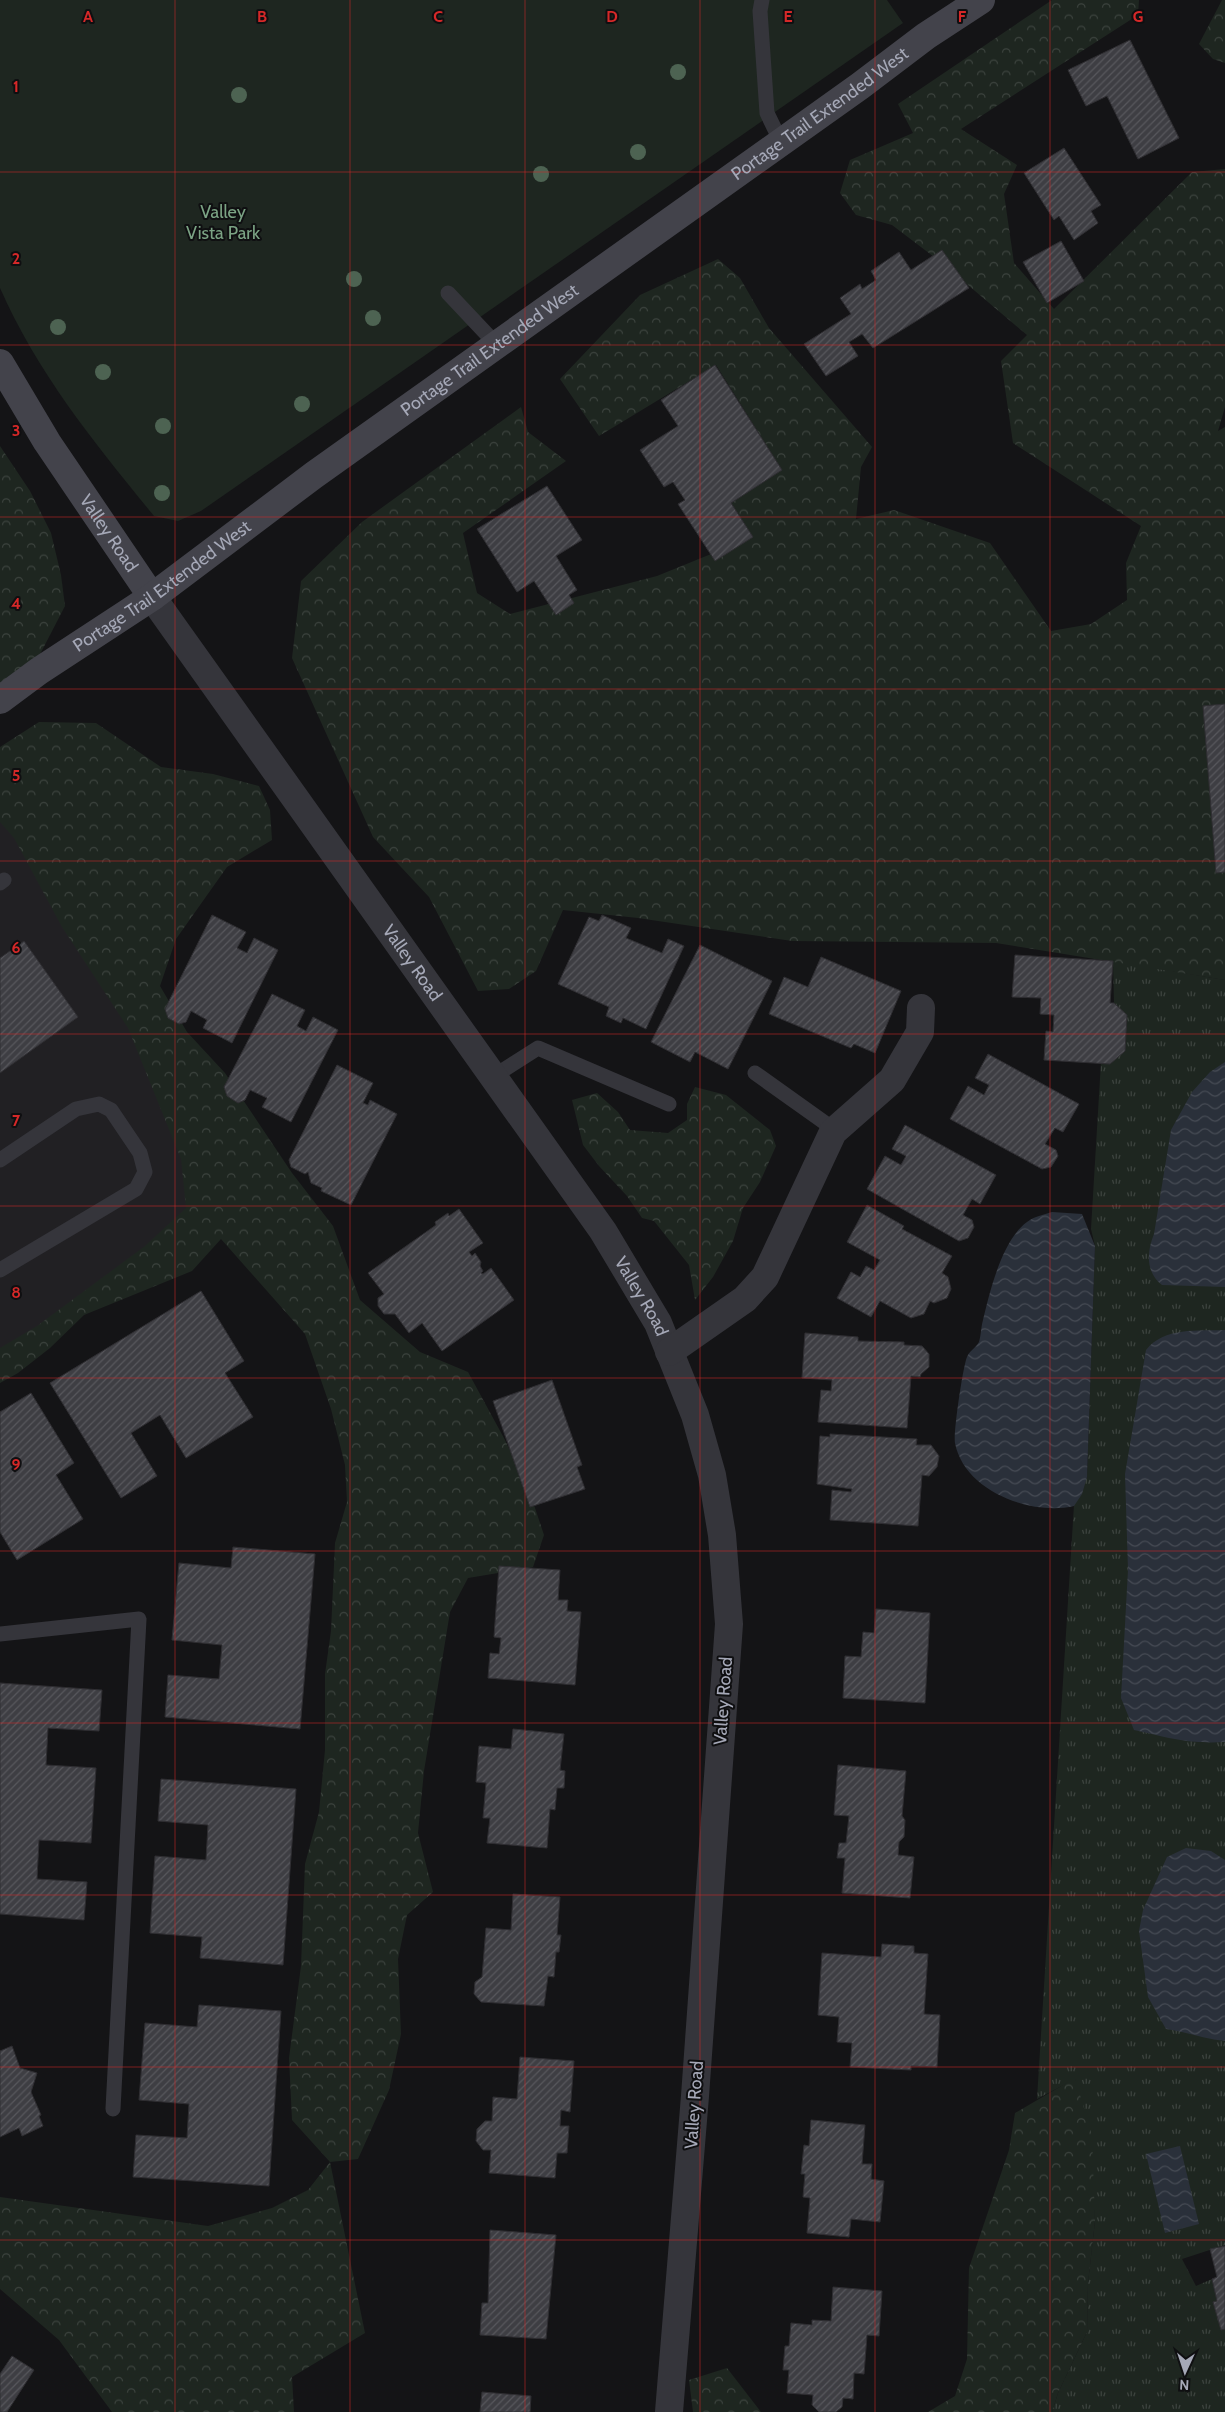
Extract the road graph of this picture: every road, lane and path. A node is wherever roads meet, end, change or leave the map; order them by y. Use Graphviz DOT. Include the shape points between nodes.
graph roads {
  1 [pos="762,0"];
  2 [pos="981,0"];
  3 [pos="781,142"];
  4 [pos="448,293"];
  5 [pos="496,344"];
  6 [pos="0,363"];
  7 [pos="152,598"];
  8 [pos="0,700"];
  9 [pos="921,1008"];
  10 [pos="755,1073"];
  11 [pos="494,1076"];
  12 [pos="669,1104"];
  13 [pos="835,1130"];
  14 [pos="0,1160"];
  15 [pos="0,1270"];
  16 [pos="670,1352"];
  17 [pos="0,1634"];
  18 [pos="113,2109"];
  19 [pos="669,2412"];
  1 -- 3 [label="lane" via="767,113"];
  2 -- 3 [label="main road, Portage Trail Extended West"];
  3 -- 5 [label="main road, Portage Trail Extended West"];
  4 -- 5 [label="lane"];
  5 -- 7 [label="main road, Portage Trail Extended West" via="314,475"];
  6 -- 7 [label="main road, Valley Road" via="47,442"];
  7 -- 8 [label="main road, Portage Trail Extended West" via="38,671"];
  7 -- 11 [label="street, Valley Road"];
  9 -- 13 [label="street" via="920,1032 892,1080"];
  10 -- 13 [label="lane"];
  11 -- 12 [label="lane" via="538,1048"];
  11 -- 16 [label="street, Valley Road" via="604,1231 658,1323"];
  13 -- 16 [label="street" via="765,1277 745,1299"];
  14 -- 15 [label="lane" via="76,1109 99,1104 112,1110 140,1153 145,1172 136,1189"];
  16 -- 19 [label="street, Valley Road" via="695,1415 712,1475 722,1534 729,1624"];
  17 -- 18 [label="lane" via="138,1619"];
}
